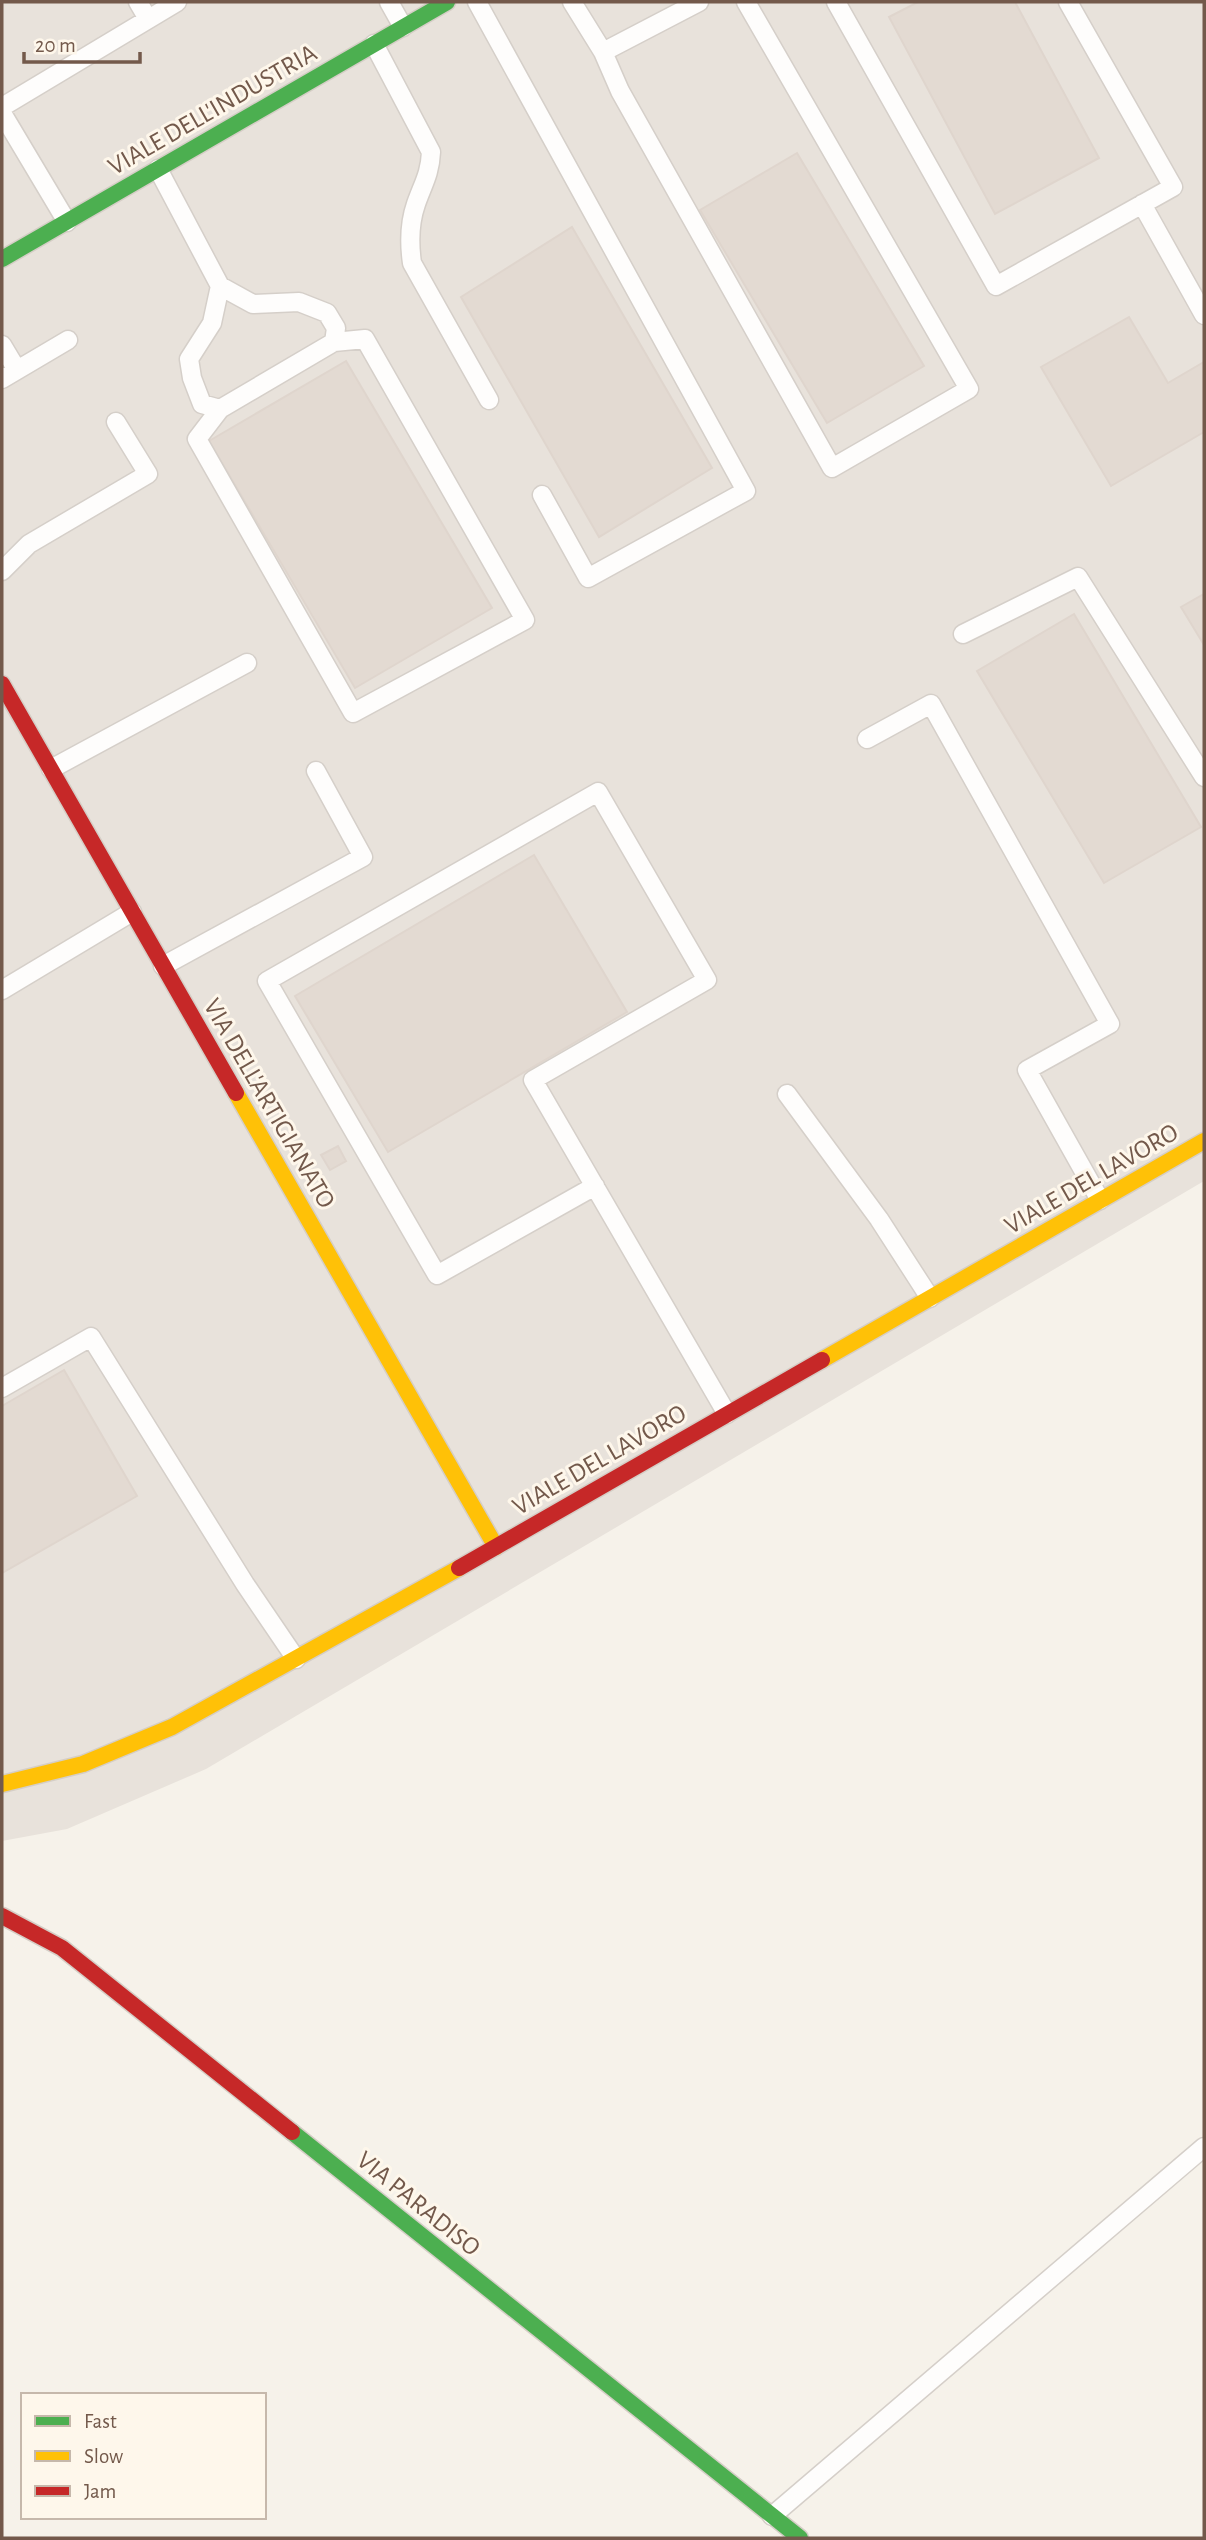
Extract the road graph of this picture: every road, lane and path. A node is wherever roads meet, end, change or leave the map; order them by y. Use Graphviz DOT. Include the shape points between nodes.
graph roads {
  1 [pos="138,2"];
  2 [pos="177,2"];
  3 [pos="389,2"];
  4 [pos="447,2"];
  5 [pos="477,2"];
  6 [pos="572,2"];
  7 [pos="698,2"];
  8 [pos="746,2"];
  9 [pos="836,2"];
  10 [pos="1068,2"];
  11 [pos="148,19"];
  12 [pos="403,27"];
  13 [pos="374,44"];
  14 [pos="603,52"];
  15 [pos="2,107"];
  16 [pos="2,113"];
  17 [pos="158,169"];
  18 [pos="1142,204"];
  19 [pos="67,222"];
  20 [pos="2,260"];
  21 [pos="220,286"];
  22 [pos="1204,315"];
  23 [pos="68,340"];
  24 [pos="334,342"];
  25 [pos="2,345"];
  26 [pos="9,375"];
  27 [pos="489,400"];
  28 [pos="220,409"];
  29 [pos="116,422"];
  30 [pos="542,495"];
  31 [pos="2,570"];
  32 [pos="963,634"];
  33 [pos="247,663"];
  34 [pos="2,684"];
  35 [pos="867,739"];
  36 [pos="51,769"];
  37 [pos="316,771"];
  38 [pos="1204,777"];
  39 [pos="132,912"];
  40 [pos="163,966"];
  41 [pos="2,990"];
  42 [pos="787,1094"];
  43 [pos="1204,1141"];
  44 [pos="594,1186"];
  45 [pos="1100,1200"];
  46 [pos="930,1298"];
  47 [pos="2,1388"];
  48 [pos="727,1414"];
  49 [pos="496,1547"];
  50 [pos="296,1659"];
  51 [pos="2,1784"];
  52 [pos="2,1916"];
  53 [pos="1204,2147"];
  54 [pos="772,2516"];
  55 [pos="800,2538"];
  1 -- 11 [label="lane"];
  2 -- 11 [label="lane"];
  3 -- 12 [label="lane"];
  4 -- 12 [label="street, VIALE DELL'INDUSTRIA"];
  5 -- 30 [label="lane" via="746,491 588,578"];
  6 -- 14 [label="lane"];
  7 -- 14 [label="lane"];
  8 -- 14 [label="lane" via="969,390 832,468 620,91"];
  9 -- 18 [label="lane" via="996,286"];
  10 -- 18 [label="lane" via="1172,187"];
  11 -- 15 [label="lane"];
  12 -- 13 [label="street, VIALE DELL'INDUSTRIA"];
  13 -- 17 [label="street, VIALE DELL'INDUSTRIA"];
  13 -- 27 [label="lane" via="431,152 430,171 408,238 412,263"];
  16 -- 19 [label="lane"];
  17 -- 19 [label="street, VIALE DELL'INDUSTRIA"];
  17 -- 21 [label="lane"];
  18 -- 22 [label="lane"];
  19 -- 20 [label="street, VIALE DELL'INDUSTRIA"];
  21 -- 24 [label="lane" via="253,304 299,302 327,313 336,328"];
  21 -- 28 [label="lane" via="212,323 189,359 202,404"];
  23 -- 26 [label="lane"];
  24 -- 28 [label="lane"];
  24 -- 28 [label="lane" via="365,338 525,620 353,713 197,439"];
  25 -- 26 [label="lane"];
  29 -- 31 [label="lane" via="148,474 29,544"];
  32 -- 38 [label="lane" via="1079,577"];
  33 -- 36 [label="lane"];
  34 -- 36 [label="street, VIA DELL'ARTIGIANATO"];
  35 -- 45 [label="lane" via="931,704 1110,1024 1027,1070"];
  36 -- 39 [label="street, VIA DELL'ARTIGIANATO"];
  37 -- 40 [label="lane" via="363,857"];
  39 -- 40 [label="street, VIA DELL'ARTIGIANATO"];
  39 -- 41 [label="lane"];
  40 -- 49 [label="street, VIA DELL'ARTIGIANATO"];
  42 -- 46 [label="lane" via="879,1219"];
  43 -- 45 [label="street, VIALE DEL LAVORO"];
  44 -- 44 [label="lane" via="533,1080 707,980 598,792 267,981 437,1275"];
  44 -- 48 [label="lane"];
  45 -- 46 [label="street, VIALE DEL LAVORO"];
  46 -- 48 [label="street, VIALE DEL LAVORO"];
  47 -- 50 [label="lane" via="91,1337"];
  48 -- 49 [label="street, VIALE DEL LAVORO"];
  49 -- 50 [label="street, VIALE DEL LAVORO"];
  50 -- 51 [label="street, VIALE DEL LAVORO" via="172,1727 83,1764"];
  52 -- 54 [label="street, VIA PARADISO" via="62,1948"];
  53 -- 54 [label="lane"];
  54 -- 55 [label="street, VIA PARADISO"];
}
